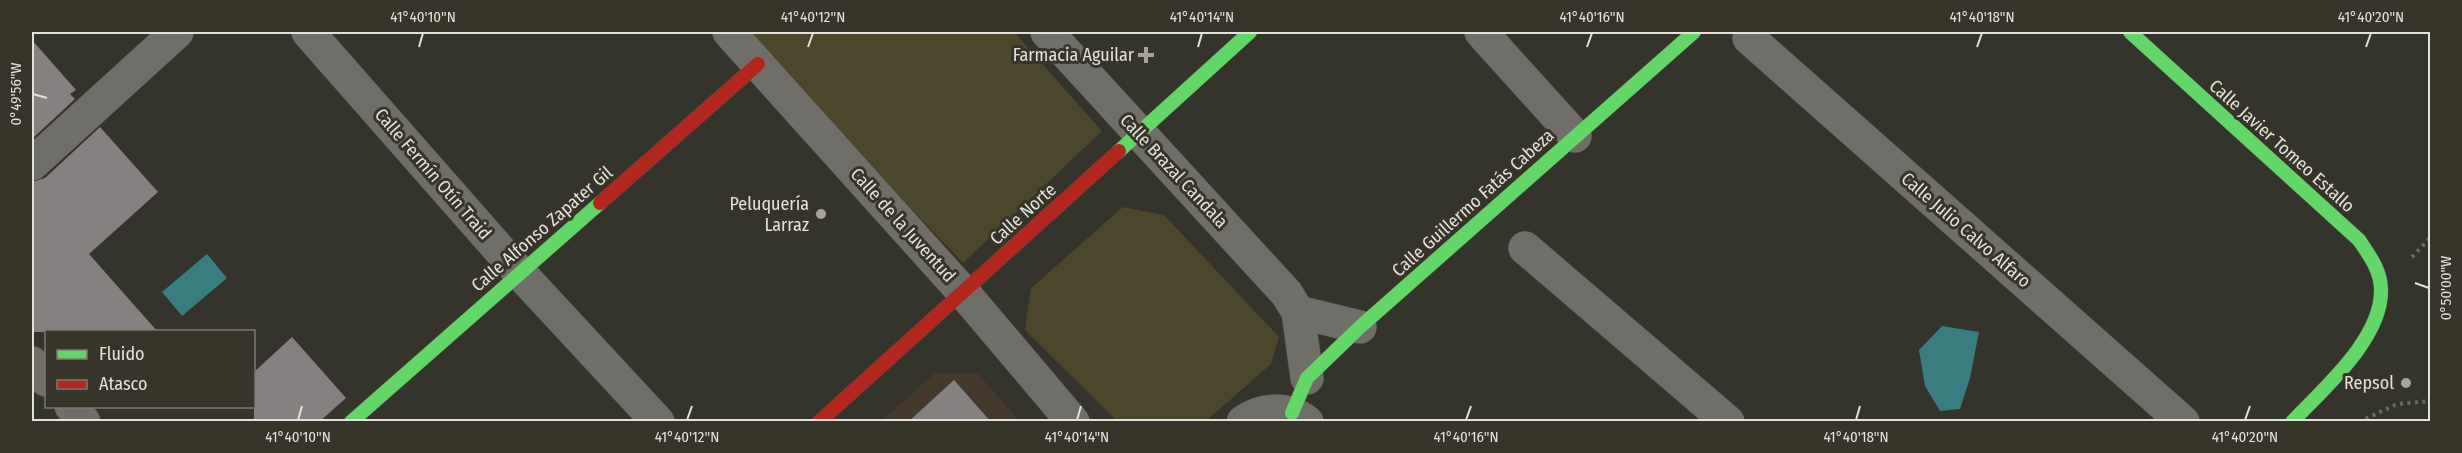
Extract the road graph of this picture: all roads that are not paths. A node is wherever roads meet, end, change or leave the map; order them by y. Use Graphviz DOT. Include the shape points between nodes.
graph roads {
  1 [pos="177,32"];
  2 [pos="308,32"];
  3 [pos="729,32"];
  4 [pos="1047,32"];
  5 [pos="1250,32"];
  6 [pos="1481,32"];
  7 [pos="1694,32"];
  8 [pos="2130,32"];
  9 [pos="1749,38"];
  10 [pos="759,64"];
  11 [pos="1138,133"];
  12 [pos="1575,136"];
  13 [pos="32,164"];
  14 [pos="1525,248"];
  15 [pos="519,272"];
  16 [pos="963,292"];
  17 [pos="1298,312"];
  18 [pos="1360,327"];
  19 [pos="32,363"];
  20 [pos="1307,378"];
  21 [pos="45,379"];
  22 [pos="73,408"];
  23 [pos="1300,417"];
  24 [pos="84,422"];
  25 [pos="351,422"];
  26 [pos="658,422"];
  27 [pos="819,422"];
  28 [pos="1073,422"];
  29 [pos="1243,422"];
  30 [pos="1728,422"];
  31 [pos="2183,422"];
  32 [pos="2292,422"];
  1 -- 13 [label="street"];
  2 -- 15 [label="street, Calle Fermín Otín Traid"];
  3 -- 10 [label="street, Calle de la Juventud"];
  4 -- 11 [label="street, Calle Brazal Candala"];
  5 -- 11 [label="street, Calle Norte"];
  6 -- 12 [label="street"];
  7 -- 12 [label="street, Calle Guillermo Fatás Cabeza"];
  8 -- 32 [label="street, Calle Javier Tomeo Estallo" via="2365,246 2379,270 2382,302 2377,318 2366,337"];
  9 -- 31 [label="street, Calle Julio Calvo Alfaro"];
  10 -- 15 [label="street, Calle Alfonso Zapater Gil"];
  10 -- 16 [label="street, Calle de la Juventud"];
  11 -- 16 [label="street, Calle Norte"];
  11 -- 17 [label="street, Calle Brazal Candala" via="1276,281"];
  12 -- 18 [label="street, Calle Guillermo Fatás Cabeza"];
  14 -- 30 [label="street"];
  15 -- 25 [label="street, Calle Alfonso Zapater Gil"];
  15 -- 26 [label="street, Calle Fermín Otín Traid"];
  16 -- 27 [label="street, Calle Norte"];
  16 -- 28 [label="street, Calle de la Juventud"];
  17 -- 18 [label="street"];
  17 -- 20 [label="street, Calle Brazal Candala"];
  18 -- 20 [label="street, Calle Guillermo Fatás Cabeza"];
  19 -- 21 [label="street"];
  20 -- 23 [label="street, Calle Guillermo Fatás Cabeza"];
  22 -- 24 [label="street"];
  23 -- 29 [label="street" via="1264,412"];
}
